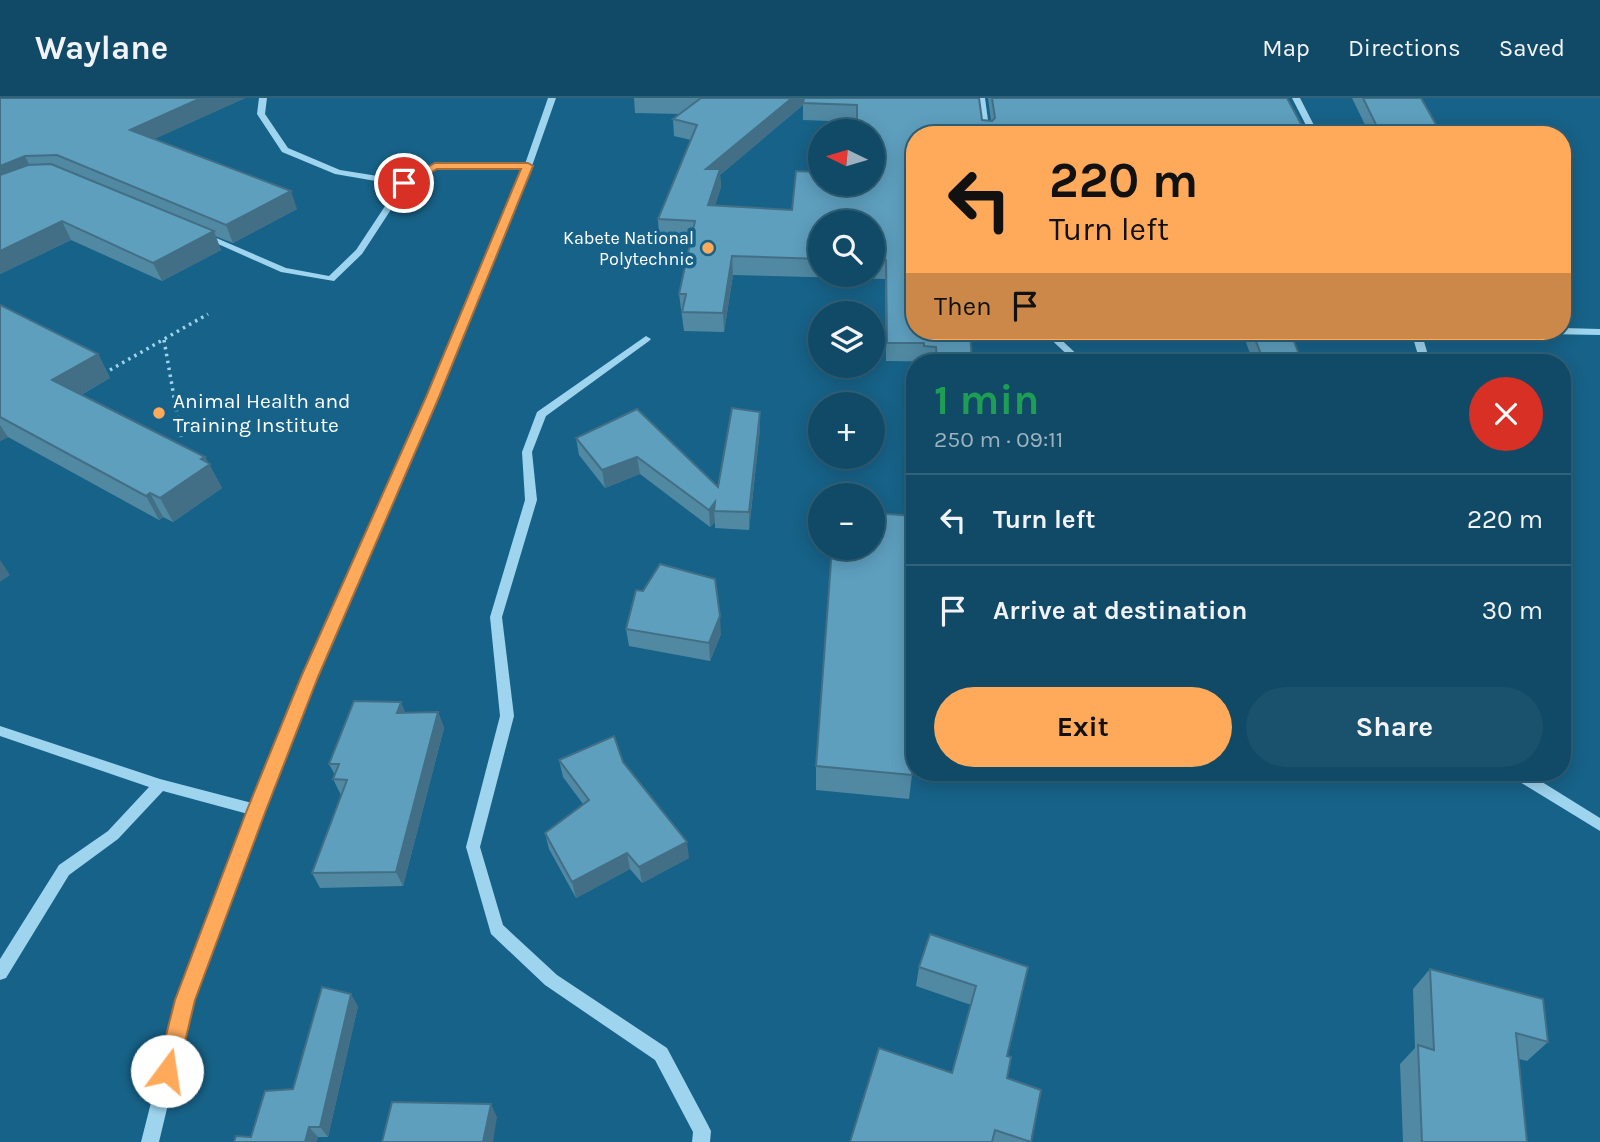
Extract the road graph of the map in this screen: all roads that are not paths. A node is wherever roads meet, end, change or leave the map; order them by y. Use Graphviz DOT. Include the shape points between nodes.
graph roads {
  1 [pos="263,98"];
  2 [pos="552,98"];
  3 [pos="981,98"];
  4 [pos="1296,98"];
  5 [pos="985,126"];
  6 [pos="1310,126"];
  7 [pos="528,166"];
  8 [pos="404,183"];
  9 [pos="198,233"];
  10 [pos="1571,331"];
  11 [pos="1600,332"];
  12 [pos="646,339"];
  13 [pos="1057,340"];
  14 [pos="1071,354"];
  15 [pos="0,731"];
  16 [pos="1529,781"];
  17 [pos="160,785"];
  18 [pos="256,810"];
  19 [pos="1600,825"];
  20 [pos="0,973"];
  21 [pos="150,1142"];
  22 [pos="701,1142"];
  1 -- 8 [label="street" via="261,114 285,150 338,172"];
  2 -- 7 [label="street"];
  3 -- 5 [label="street"];
  4 -- 6 [label="street"];
  7 -- 8 [label="street" via="435,166"];
  7 -- 18 [label="street"];
  8 -- 9 [label="street" via="359,252 331,279 284,270"];
  10 -- 11 [label="street"];
  12 -- 22 [label="street" via="541,414 527,452 530,499 496,617 507,716 473,847 496,929 551,980 661,1054 702,1131"];
  13 -- 14 [label="street"];
  15 -- 17 [label="street"];
  16 -- 19 [label="street"];
  17 -- 18 [label="street"];
  17 -- 20 [label="street" via="113,835 64,870"];
  18 -- 21 [label="street" via="185,1000"];
}
